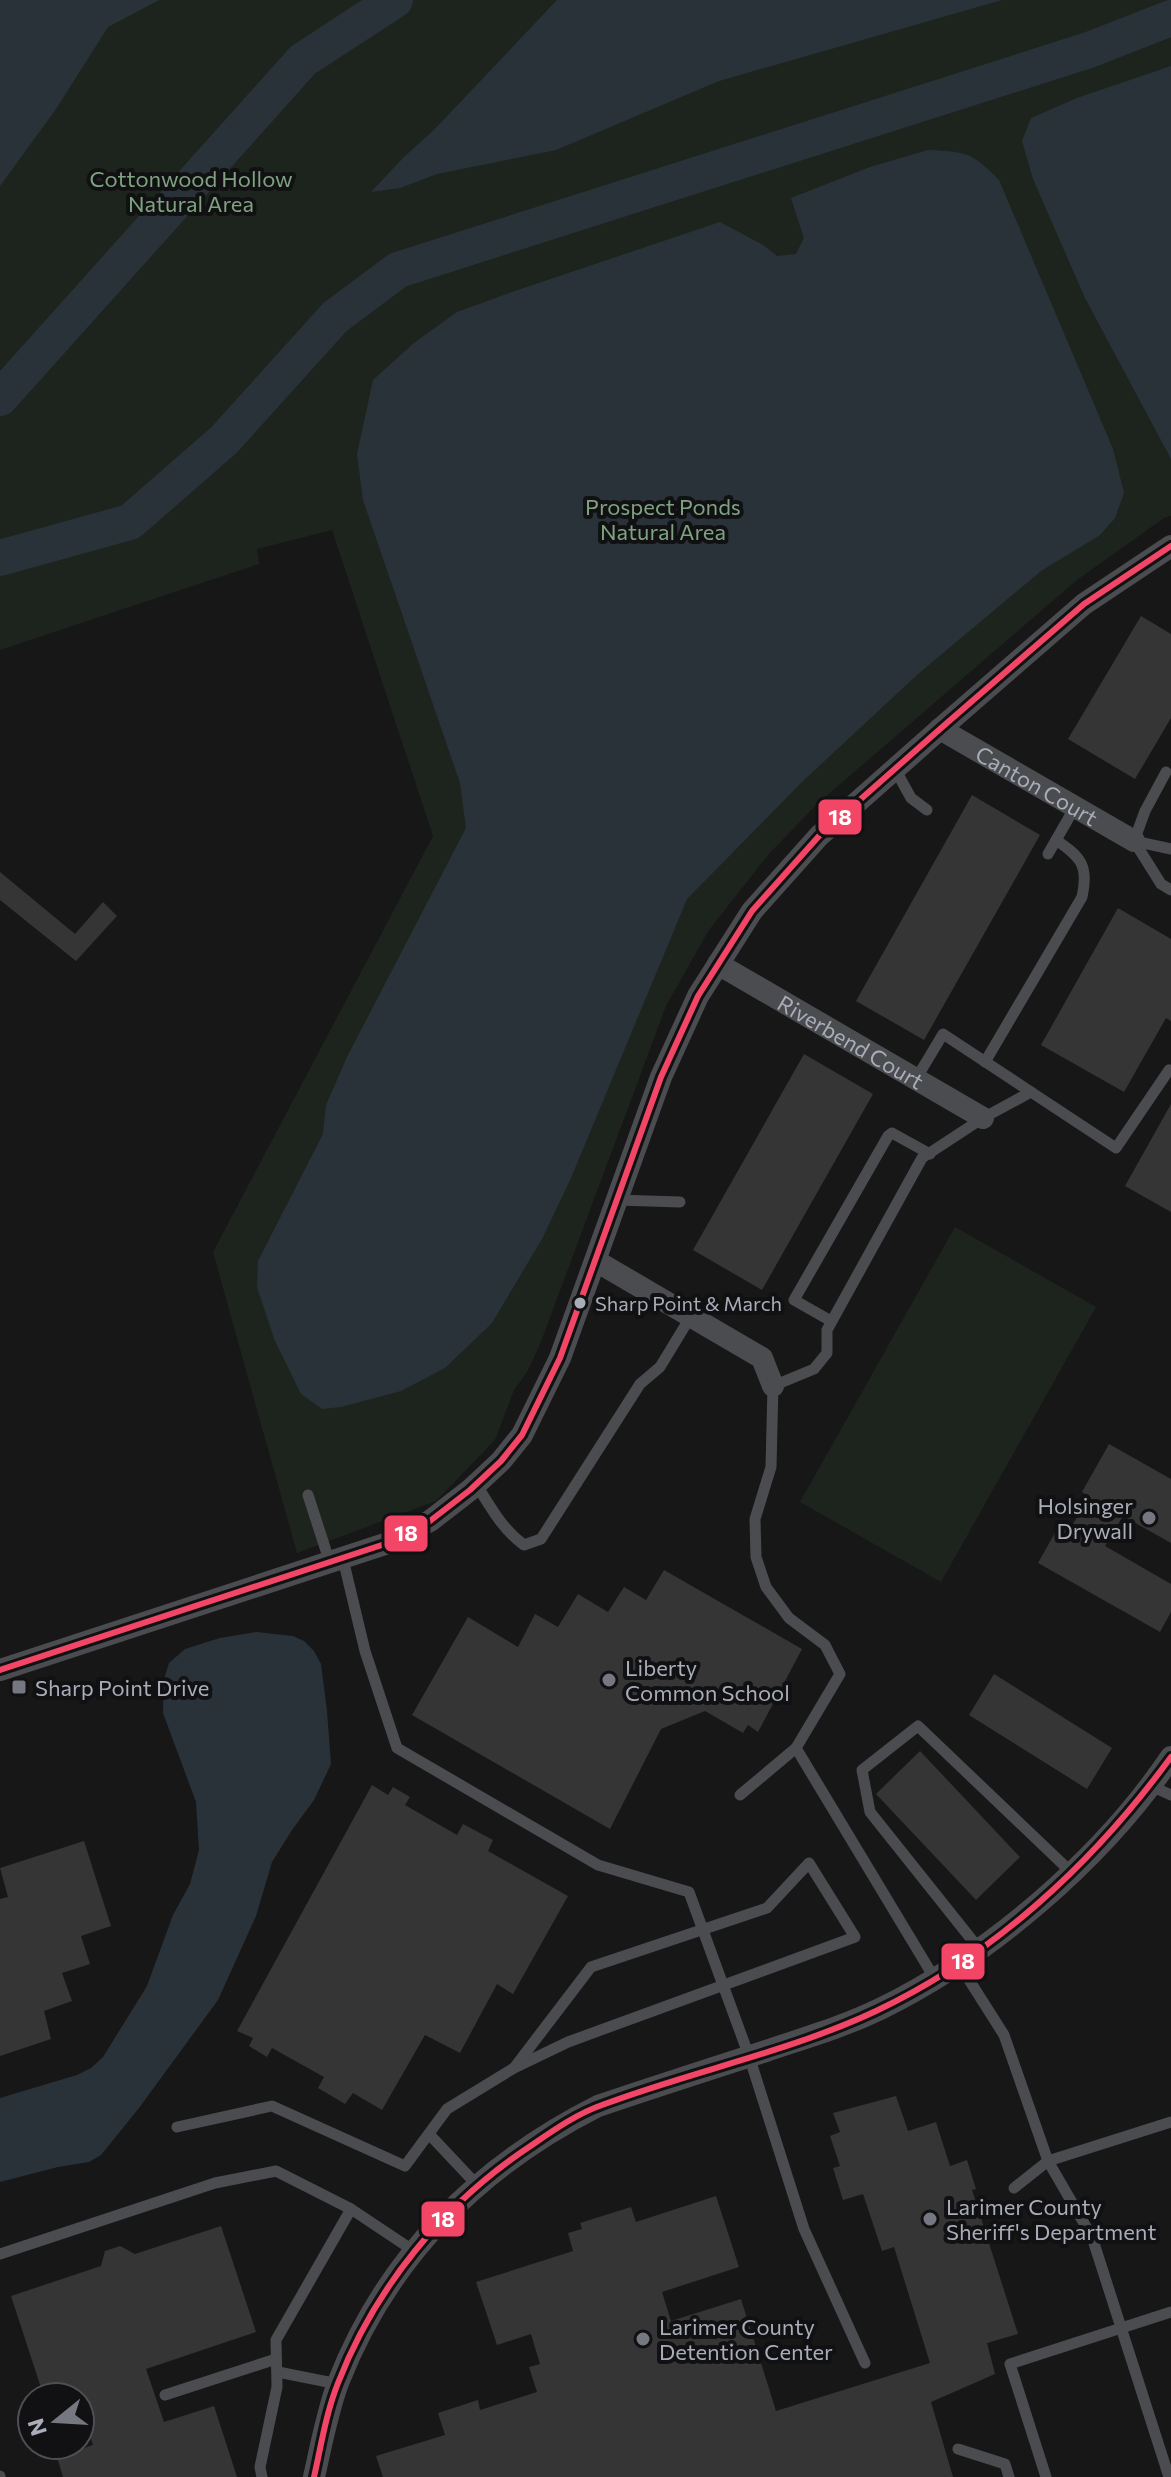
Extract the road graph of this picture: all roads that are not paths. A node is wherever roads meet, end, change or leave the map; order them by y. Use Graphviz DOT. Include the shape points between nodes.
graph roads {
  1 [pos="1169,552"];
  2 [pos="940,729"];
  3 [pos="895,769"];
  4 [pos="1166,772"];
  5 [pos="1075,807"];
  6 [pos="927,810"];
  7 [pos="1056,840"];
  8 [pos="1134,841"];
  9 [pos="1171,849"];
  10 [pos="1048,854"];
  11 [pos="1171,890"];
  12 [pos="718,964"];
  13 [pos="985,1062"];
  14 [pos="1171,1071"];
  15 [pos="916,1079"];
  16 [pos="1031,1092"];
  17 [pos="983,1118"];
  18 [pos="930,1154"];
  19 [pos="617,1200"];
  20 [pos="680,1202"];
  21 [pos="596,1261"];
  22 [pos="691,1316"];
  23 [pos="831,1321"];
  24 [pos="773,1386"];
  25 [pos="476,1484"];
  26 [pos="308,1495"];
  27 [pos="336,1561"];
  28 [pos="0,1670"];
  29 [pos="796,1748"];
  30 [pos="1171,1757"];
  31 [pos="1161,1790"];
  32 [pos="740,1795"];
  33 [pos="1071,1872"];
  34 [pos="703,1930"];
  35 [pos="980,1950"];
  36 [pos="959,1964"];
  37 [pos="935,1980"];
  38 [pos="723,1984"];
  39 [pos="749,2056"];
  40 [pos="514,2068"];
  41 [pos="1171,2122"];
  42 [pos="177,2127"];
  43 [pos="429,2134"];
  44 [pos="1048,2161"];
  45 [pos="477,2185"];
  46 [pos="1014,2188"];
  47 [pos="351,2209"];
  48 [pos="414,2251"];
  49 [pos="0,2254"];
  50 [pos="1171,2312"];
  51 [pos="1122,2328"];
  52 [pos="276,2359"];
  53 [pos="865,2363"];
  54 [pos="278,2372"];
  55 [pos="338,2384"];
  56 [pos="165,2395"];
  57 [pos="958,2449"];
  58 [pos="262,2477"];
  59 [pos="314,2477"];
  60 [pos="1009,2477"];
  61 [pos="1046,2477"];
  62 [pos="1169,2477"];
  1 -- 2 [label="street" via="1084,604"];
  2 -- 3 [label="street"];
  2 -- 5 [label="street, Canton Court"];
  3 -- 6 [label="lane" via="911,798"];
  3 -- 12 [label="street" via="819,836 752,911"];
  4 -- 8 [label="lane"];
  5 -- 7 [label="lane"];
  5 -- 8 [label="street, Canton Court"];
  7 -- 10 [label="lane"];
  7 -- 13 [label="lane" via="1083,865 1082,897"];
  8 -- 9 [label="lane"];
  8 -- 11 [label="lane" via="1161,884"];
  12 -- 15 [label="street, Riverbend Court"];
  12 -- 19 [label="street" via="661,1077"];
  13 -- 15 [label="lane" via="943,1034"];
  13 -- 16 [label="lane"];
  14 -- 16 [label="lane" via="1116,1148"];
  15 -- 17 [label="street, Riverbend Court"];
  16 -- 17 [label="lane"];
  17 -- 18 [label="lane"];
  18 -- 23 [label="lane" via="922,1158"];
  18 -- 23 [label="lane" via="892,1133 888,1136 794,1300"];
  19 -- 20 [label="lane"];
  19 -- 21 [label="street"];
  21 -- 22 [label="street"];
  21 -- 25 [label="street" via="560,1358 529,1422 501,1461"];
  22 -- 24 [label="street" via="762,1358"];
  22 -- 25 [label="lane" via="660,1367 640,1384 541,1539 524,1545 515,1538"];
  23 -- 24 [label="lane" via="827,1353 814,1369"];
  24 -- 29 [label="lane" via="771,1467 755,1519 756,1557 766,1587 789,1618 825,1645 840,1674"];
  25 -- 27 [label="street" via="430,1521"];
  26 -- 27 [label="lane"];
  27 -- 28 [label="street"];
  27 -- 34 [label="lane" via="397,1748 598,1865 689,1892"];
  29 -- 32 [label="lane"];
  29 -- 37 [label="lane"];
  30 -- 31 [label="street"];
  31 -- 33 [label="street"];
  33 -- 35 [label="street"];
  33 -- 35 [label="lane" via="918,1726 862,1770 870,1812"];
  34 -- 38 [label="lane"];
  34 -- 38 [label="lane" via="767,1908 809,1863 855,1937"];
  34 -- 40 [label="lane" via="591,1967"];
  35 -- 36 [label="street"];
  36 -- 37 [label="street"];
  36 -- 44 [label="lane" via="1004,2035"];
  37 -- 39 [label="street" via="838,2027"];
  38 -- 39 [label="lane"];
  38 -- 40 [label="lane"];
  39 -- 45 [label="street" via="598,2106 526,2147"];
  39 -- 53 [label="lane" via="804,2229"];
  40 -- 43 [label="lane" via="447,2109"];
  41 -- 44 [label="lane"];
  42 -- 43 [label="lane" via="272,2106 405,2166"];
  43 -- 45 [label="lane"];
  44 -- 46 [label="lane"];
  44 -- 51 [label="lane" via="1092,2237"];
  45 -- 48 [label="street"];
  47 -- 48 [label="lane"];
  47 -- 49 [label="lane" via="276,2171 215,2183"];
  47 -- 52 [label="lane" via="276,2340"];
  48 -- 55 [label="street" via="378,2303"];
  50 -- 51 [label="lane"];
  51 -- 61 [label="lane" via="1010,2364"];
  51 -- 62 [label="lane"];
  52 -- 54 [label="lane"];
  52 -- 56 [label="lane"];
  54 -- 55 [label="lane"];
  54 -- 58 [label="lane"];
  55 -- 59 [label="street"];
  57 -- 60 [label="lane" via="1005,2464"];
}
